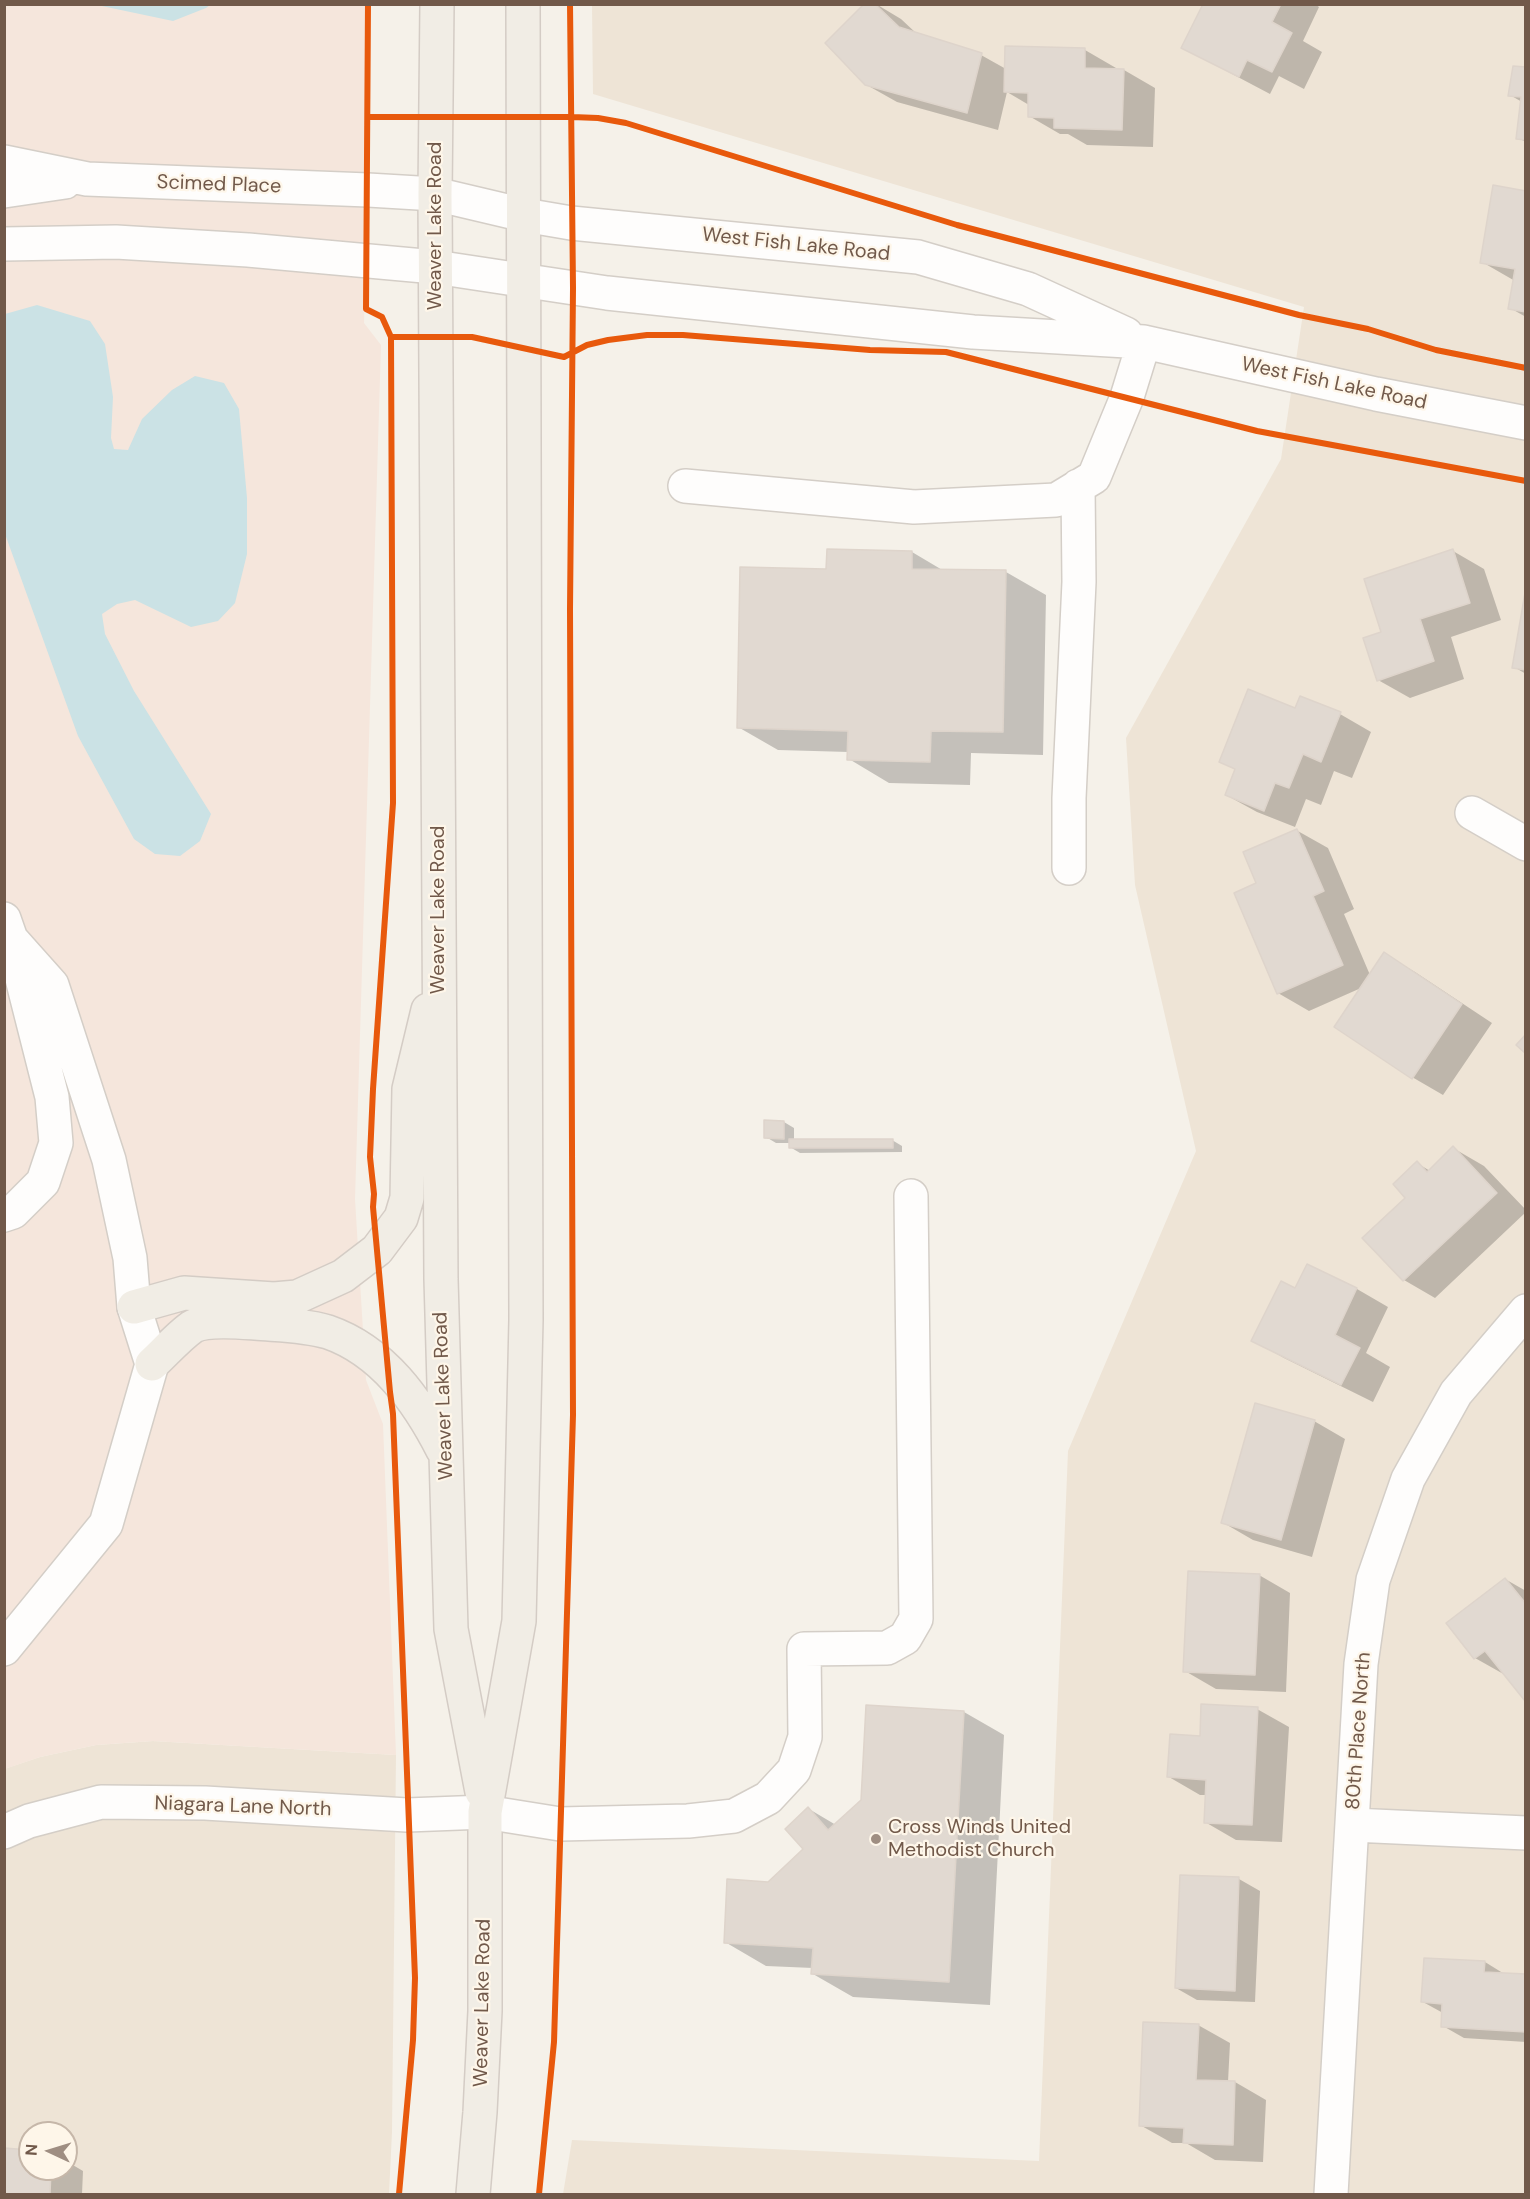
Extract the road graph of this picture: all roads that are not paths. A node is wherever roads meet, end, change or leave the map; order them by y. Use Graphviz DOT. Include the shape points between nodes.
graph roads {
  1 [pos="437,4"];
  2 [pos="523,4"];
  3 [pos="4,162"];
  4 [pos="87,178"];
  5 [pos="4,190"];
  6 [pos="435,194"];
  7 [pos="524,215"];
  8 [pos="4,244"];
  9 [pos="435,267"];
  10 [pos="524,282"];
  11 [pos="1144,342"];
  12 [pos="1526,423"];
  13 [pos="685,486"];
  14 [pos="1078,486"];
  15 [pos="1472,813"];
  16 [pos="1526,844"];
  17 [pos="1070,868"];
  18 [pos="8,929"];
  19 [pos="440,965"];
  20 [pos="911,1196"];
  21 [pos="4,1215"];
  22 [pos="134,1307"];
  23 [pos="1526,1311"];
  24 [pos="152,1364"];
  25 [pos="446,1455"];
  26 [pos="4,1649"];
  27 [pos="485,1812"];
  28 [pos="1353,1825"];
  29 [pos="4,1832"];
  30 [pos="1526,1833"];
  31 [pos="474,2194"];
  32 [pos="1331,2194"];
  1 -- 6 [label="main road, Weaver Lake Road"];
  2 -- 7 [label="main road, Weaver Lake Road"];
  3 -- 4 [label="street, Scimed Place"];
  4 -- 5 [label="street"];
  4 -- 6 [label="street, Scimed Place"];
  6 -- 7 [label="street, West Fish Lake Road"];
  6 -- 9 [label="main road, Weaver Lake Road"];
  7 -- 10 [label="main road, Weaver Lake Road"];
  7 -- 11 [label="street, West Fish Lake Road" via="577,224 918,257 1028,289"];
  8 -- 9 [label="street" via="117,242"];
  9 -- 10 [label="street, West Fish Lake Road"];
  9 -- 19 [label="main road, Weaver Lake Road"];
  10 -- 11 [label="street, West Fish Lake Road" via="973,332"];
  10 -- 27 [label="main road, Weaver Lake Road" via="527,1132 521,1551 519,1621"];
  11 -- 12 [label="street, West Fish Lake Road"];
  11 -- 14 [label="street" via="1127,397 1094,477"];
  13 -- 14 [label="street" via="914,507 1056,500"];
  14 -- 17 [label="street" via="1079,582 1069,798"];
  15 -- 16 [label="street"];
  18 -- 21 [label="street" via="52,1097 56,1143 43,1182"];
  18 -- 22 [label="street" via="52,985 108,1160 130,1258"];
  19 -- 22 [label="main road" via="409,1089 407,1198 401,1218 377,1250 343,1276 297,1297 184,1293"];
  19 -- 25 [label="main road, Weaver Lake Road"];
  20 -- 27 [label="street, Niagara Lane North" via="916,1618 904,1638 887,1648 804,1649 805,1737 794,1770 768,1798 734,1816 560,1824"];
  22 -- 24 [label="street"];
  23 -- 28 [label="street, 80th Place North" via="1456,1393 1408,1479 1373,1580 1361,1664"];
  24 -- 25 [label="main road" via="194,1326 229,1321 327,1332 373,1356 413,1398"];
  24 -- 26 [label="street" via="106,1524"];
  25 -- 27 [label="main road, Weaver Lake Road" via="451,1629"];
  27 -- 29 [label="street, Niagara Lane North" via="408,1815 206,1803 101,1802 29,1821"];
  27 -- 31 [label="main road, Weaver Lake Road" via="485,2011"];
  28 -- 30 [label="street"];
  28 -- 32 [label="street, 80th Place North"];
}
